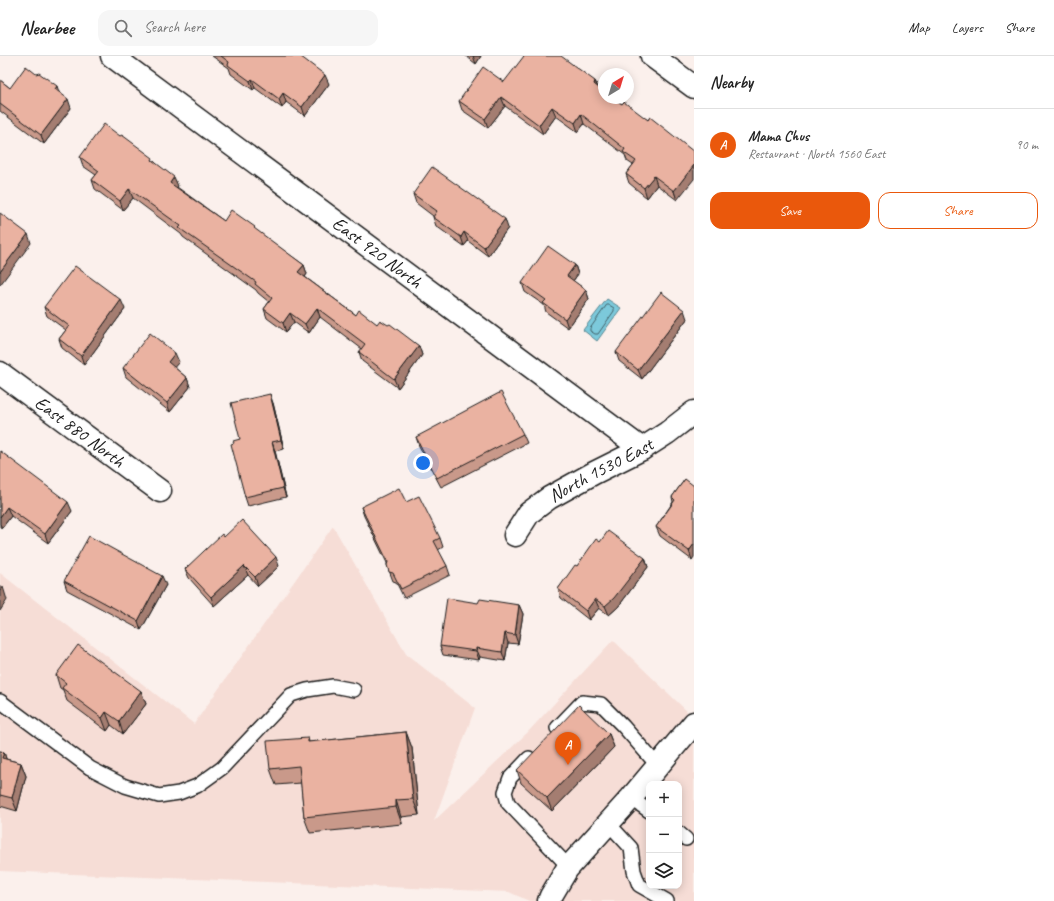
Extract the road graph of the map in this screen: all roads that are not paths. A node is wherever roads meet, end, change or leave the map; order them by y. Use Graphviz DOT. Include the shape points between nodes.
graph roads {
  1 [pos="112,56"];
  2 [pos="652,56"];
  3 [pos="694,87"];
  4 [pos="0,373"];
  5 [pos="694,412"];
  6 [pos="642,449"];
  7 [pos="160,491"];
  8 [pos="515,534"];
  9 [pos="354,690"];
  10 [pos="2,705"];
  11 [pos="694,723"];
  12 [pos="549,737"];
  13 [pos="538,749"];
  14 [pos="658,766"];
  15 [pos="631,798"];
  16 [pos="646,809"];
  17 [pos="608,823"];
  18 [pos="569,867"];
  19 [pos="549,901"];
  20 [pos="667,901"];
  1 -- 6 [label="street, East 920 North"];
  2 -- 3 [label="street"];
  4 -- 7 [label="street, East 880 North"];
  5 -- 6 [label="street, North 1530 East"];
  6 -- 8 [label="street, North 1530 East" via="548,498 529,513"];
  9 -- 10 [label="lane" via="333,686 291,695 222,768 197,786 180,793 159,796 125,786 90,768"];
  11 -- 14 [label="street"];
  12 -- 14 [label="lane" via="582,702 600,704"];
  13 -- 18 [label="lane" via="510,778 505,792 508,803"];
  14 -- 15 [label="street"];
  15 -- 16 [label="lane"];
  15 -- 17 [label="street"];
  17 -- 18 [label="street"];
  17 -- 20 [label="lane" via="631,848 639,885"];
  18 -- 19 [label="street"];
}
